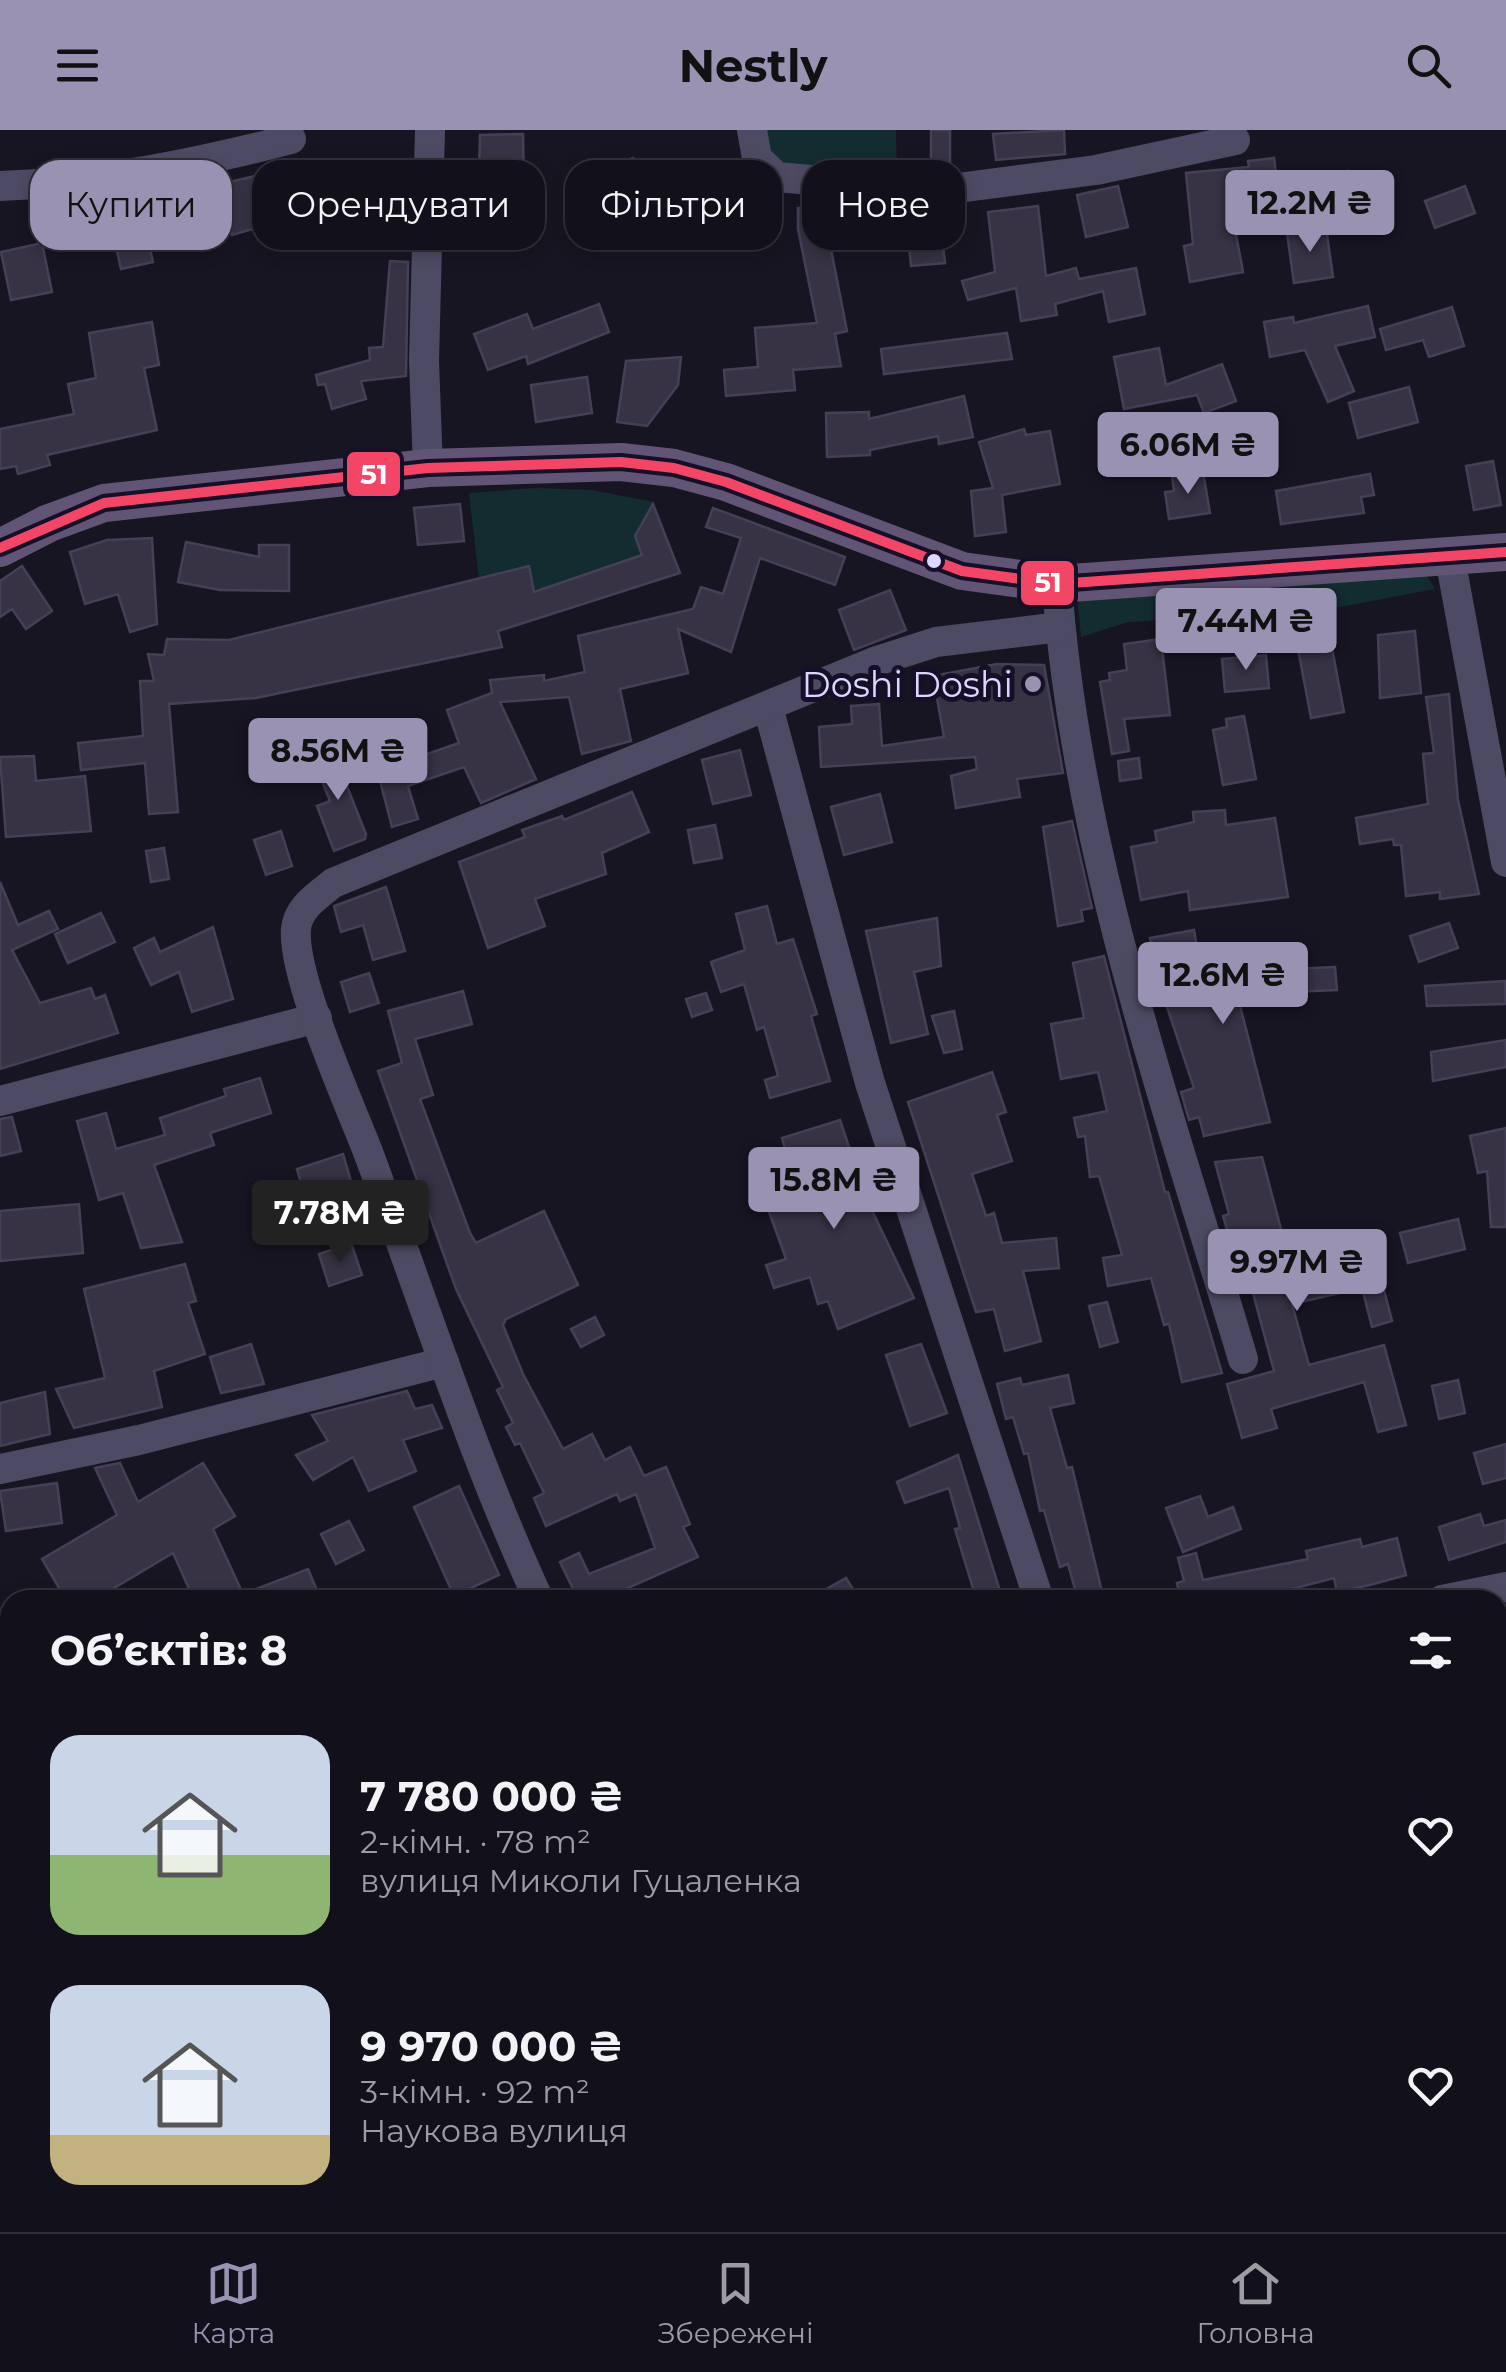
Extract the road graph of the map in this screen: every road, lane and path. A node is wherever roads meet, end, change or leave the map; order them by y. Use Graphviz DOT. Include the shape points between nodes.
graph roads {
  1 [pos="430,130"];
  2 [pos="752,130"];
  3 [pos="291,139"];
  4 [pos="1235,140"];
  5 [pos="0,186"];
  6 [pos="428,468"];
  7 [pos="0,548"];
  8 [pos="1506,552"];
  9 [pos="1450,558"];
  10 [pos="1056,584"];
  11 [pos="1060,627"];
  12 [pos="768,708"];
  13 [pos="1506,862"];
  14 [pos="317,1018"];
  15 [pos="0,1101"];
  16 [pos="1243,1359"];
  17 [pos="444,1362"];
  18 [pos="0,1469"];
  19 [pos="535,1590"];
  20 [pos="1037,1590"];
  1 -- 6 [label="street"];
  2 -- 4 [label="street" via="757,158 777,177 934,191 1096,170"];
  3 -- 5 [label="street" via="176,168"];
  6 -- 7 [label="main road" via="104,504"];
  6 -- 10 [label="main road" via="621,462 674,468 962,571"];
  8 -- 9 [label="main road"];
  9 -- 10 [label="main road"];
  9 -- 13 [label="street"];
  10 -- 11 [label="street"];
  11 -- 12 [label="street" via="936,642"];
  11 -- 16 [label="street" via="1085,785 1141,1034"];
  12 -- 14 [label="street" via="333,883 304,907 296,925"];
  12 -- 20 [label="street" via="870,1082"];
  14 -- 15 [label="street"];
  14 -- 17 [label="street"];
  17 -- 18 [label="street"];
  17 -- 19 [label="street"];
}
